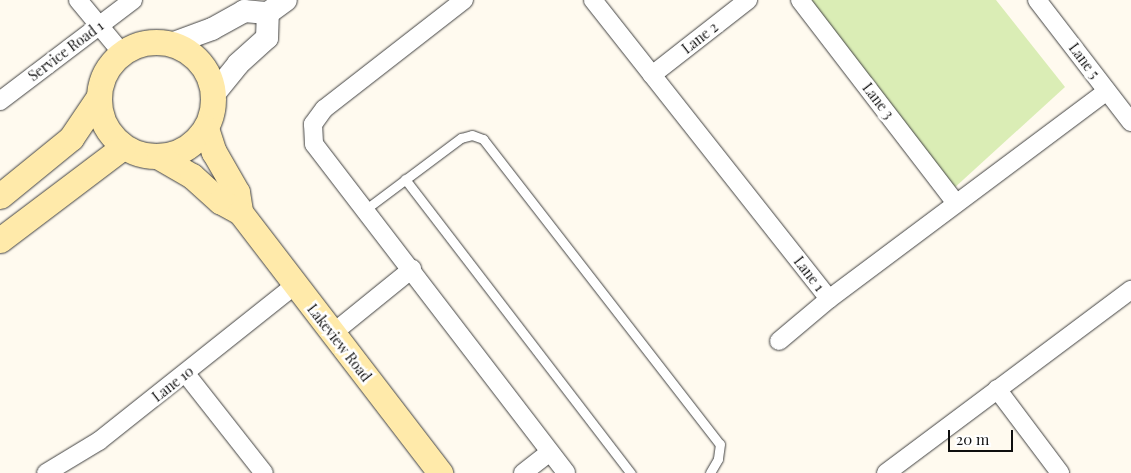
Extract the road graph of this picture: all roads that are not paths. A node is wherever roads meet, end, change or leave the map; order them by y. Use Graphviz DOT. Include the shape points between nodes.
graph roads {
  1 [pos="78,0"];
  2 [pos="133,0"];
  3 [pos="286,0"];
  4 [pos="464,0"];
  5 [pos="593,0"];
  6 [pos="748,0"];
  7 [pos="800,0"];
  8 [pos="1037,0"];
  9 [pos="268,13"];
  10 [pos="98,26"];
  11 [pos="171,44"];
  12 [pos="122,54"];
  13 [pos="652,75"];
  14 [pos="1107,91"];
  15 [pos="214,94"];
  16 [pos="98,98"];
  17 [pos="0,101"];
  18 [pos="1131,122"];
  19 [pos="206,128"];
  20 [pos="123,147"];
  21 [pos="160,157"];
  22 [pos="405,179"];
  23 [pos="0,196"];
  24 [pos="956,203"];
  25 [pos="366,209"];
  26 [pos="240,212"];
  27 [pos="0,240"];
  28 [pos="412,269"];
  29 [pos="294,286"];
  30 [pos="1131,290"];
  31 [pos="829,299"];
  32 [pos="333,333"];
  33 [pos="779,342"];
  34 [pos="186,374"];
  35 [pos="997,389"];
  36 [pos="550,452"];
  37 [pos="46,473"];
  38 [pos="264,473"];
  39 [pos="440,473"];
  40 [pos="523,473"];
  41 [pos="566,473"];
  42 [pos="631,473"];
  43 [pos="710,473"];
  44 [pos="886,473"];
  45 [pos="1060,473"];
  1 -- 10 [label="street"];
  2 -- 10 [label="street, Service Road 1"];
  3 -- 9 [label="street"];
  4 -- 25 [label="street" via="324,109 313,124 314,144"];
  5 -- 13 [label="street, Lane 1"];
  6 -- 13 [label="street, Lane 2"];
  7 -- 24 [label="street, Lane 3"];
  8 -- 14 [label="street, Lane 5"];
  9 -- 11 [label="street" via="244,11 212,29"];
  9 -- 15 [label="street" via="267,38 238,64"];
  10 -- 12 [label="street"];
  10 -- 17 [label="street, Service Road 1"];
  11 -- 12 [label="main road" via="145,43"];
  11 -- 15 [label="main road" via="197,59 208,75"];
  12 -- 16 [label="main road" via="105,73"];
  13 -- 31 [label="street, Lane 1"];
  14 -- 18 [label="street, Lane 5"];
  14 -- 24 [label="street, Lane 1"];
  15 -- 19 [label="main road"];
  16 -- 20 [label="main road" via="105,126"];
  16 -- 23 [label="main road" via="71,138"];
  19 -- 21 [label="main road" via="182,151"];
  19 -- 26 [label="main road" via="214,152 237,192"];
  20 -- 21 [label="main road" via="140,155"];
  20 -- 27 [label="main road"];
  21 -- 26 [label="main road"];
  22 -- 25 [label="lane"];
  22 -- 42 [label="lane"];
  22 -- 43 [label="lane" via="461,138 472,135 483,139 720,444 718,460"];
  24 -- 31 [label="street, Lane 1"];
  25 -- 28 [label="street"];
  26 -- 29 [label="main road, Lakeview Road"];
  28 -- 32 [label="street"];
  28 -- 36 [label="street"];
  29 -- 32 [label="main road, Lakeview Road"];
  29 -- 34 [label="street, Lane 10"];
  30 -- 35 [label="street"];
  31 -- 33 [label="street"];
  32 -- 39 [label="main road, Lakeview Road"];
  34 -- 37 [label="street, Lane 10" via="99,441"];
  34 -- 38 [label="street"];
  35 -- 44 [label="street"];
  35 -- 45 [label="street"];
  36 -- 40 [label="street"];
  36 -- 41 [label="street"];
}
